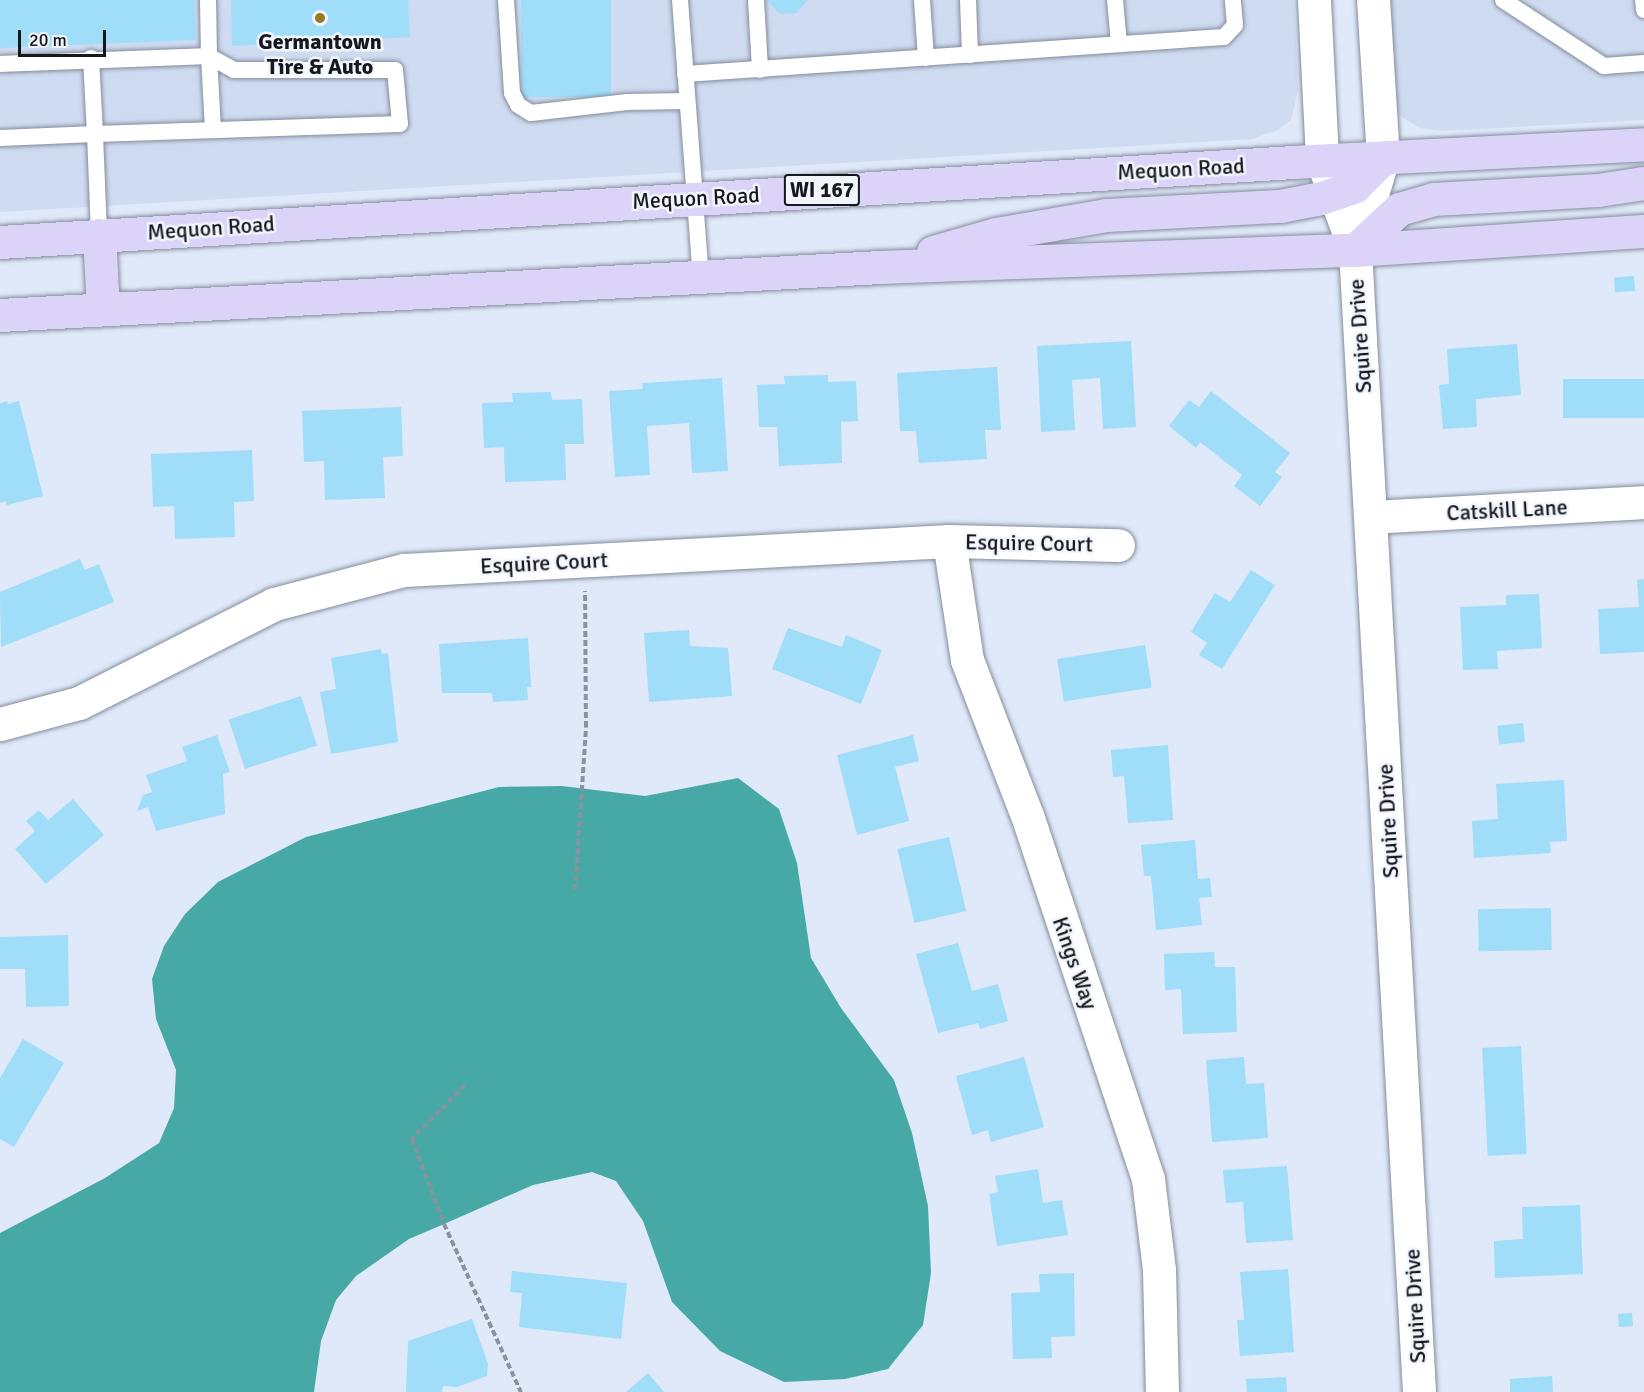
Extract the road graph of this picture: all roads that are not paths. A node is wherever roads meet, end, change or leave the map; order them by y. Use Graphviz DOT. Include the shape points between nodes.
graph roads {
  1 [pos="208,0"];
  2 [pos="506,0"];
  3 [pos="680,0"];
  4 [pos="756,0"];
  5 [pos="922,0"];
  6 [pos="968,0"];
  7 [pos="1115,0"];
  8 [pos="1233,0"];
  9 [pos="1314,0"];
  10 [pos="1373,0"];
  11 [pos="1503,0"];
  12 [pos="1643,0"];
  13 [pos="1644,10"];
  14 [pos="1119,44"];
  15 [pos="970,55"];
  16 [pos="209,56"];
  17 [pos="91,58"];
  18 [pos="926,58"];
  19 [pos="1644,63"];
  20 [pos="0,64"];
  21 [pos="760,70"];
  22 [pos="685,74"];
  23 [pos="687,101"];
  24 [pos="213,130"];
  25 [pos="95,134"];
  26 [pos="0,138"];
  27 [pos="1644,144"];
  28 [pos="1383,158"];
  29 [pos="1322,160"];
  30 [pos="1644,183"];
  31 [pos="1335,193"];
  32 [pos="694,198"];
  33 [pos="1644,231"];
  34 [pos="99,235"];
  35 [pos="0,242"];
  36 [pos="1355,250"];
  37 [pos="882,267"];
  38 [pos="700,277"];
  39 [pos="104,308"];
  40 [pos="0,315"];
  41 [pos="1644,502"];
  42 [pos="1371,517"];
  43 [pos="949,541"];
  44 [pos="1118,545"];
  45 [pos="0,724"];
  46 [pos="1162,1392"];
  47 [pos="1419,1392"];
  1 -- 16 [label="lane"];
  2 -- 23 [label="lane" via="512,93 518,105 531,113 627,102"];
  3 -- 22 [label="lane"];
  4 -- 21 [label="lane"];
  5 -- 18 [label="lane"];
  6 -- 15 [label="lane"];
  7 -- 14 [label="lane"];
  8 -- 14 [label="lane" via="1235,25 1224,37"];
  9 -- 29 [label="street, Squire Drive"];
  10 -- 28 [label="street, Squire Drive"];
  11 -- 19 [label="lane" via="1604,66"];
  12 -- 13 [label="lane"];
  14 -- 15 [label="lane"];
  15 -- 18 [label="lane"];
  16 -- 17 [label="lane"];
  16 -- 24 [label="lane"];
  16 -- 24 [label="lane" via="234,70 395,70 400,124"];
  17 -- 20 [label="lane"];
  17 -- 25 [label="lane"];
  18 -- 21 [label="lane"];
  21 -- 22 [label="lane"];
  22 -- 23 [label="lane"];
  23 -- 32 [label="lane"];
  24 -- 25 [label="lane"];
  25 -- 26 [label="lane"];
  25 -- 34 [label="lane"];
  27 -- 28 [label="main road, Mequon Road / WI 167"];
  28 -- 29 [label="main road, Mequon Road / WI 167"];
  28 -- 31 [label="main road" via="1355,186"];
  28 -- 36 [label="street, Squire Drive"];
  29 -- 31 [label="street, Squire Drive"];
  29 -- 32 [label="main road, Mequon Road / WI 167"];
  30 -- 36 [label="main road" via="1598,190 1433,199 1399,209"];
  31 -- 36 [label="street, Squire Drive"];
  31 -- 37 [label="main road" via="1280,206 1107,215 996,234"];
  32 -- 34 [label="main road, Mequon Road / WI 167"];
  32 -- 38 [label="lane"];
  33 -- 36 [label="main road"];
  34 -- 35 [label="main road, Mequon Road / WI 167"];
  34 -- 39 [label="main road"];
  36 -- 37 [label="main road"];
  36 -- 42 [label="street, Squire Drive"];
  37 -- 38 [label="main road"];
  38 -- 39 [label="main road"];
  39 -- 40 [label="main road"];
  41 -- 42 [label="street, Catskill Lane"];
  42 -- 47 [label="street, Squire Drive"];
  43 -- 44 [label="street, Esquire Court"];
  43 -- 45 [label="street, Esquire Court" via="404,570 274,604 79,703"];
  43 -- 46 [label="street, Kings Way" via="968,660 1028,818 1148,1179 1159,1270"];
}
